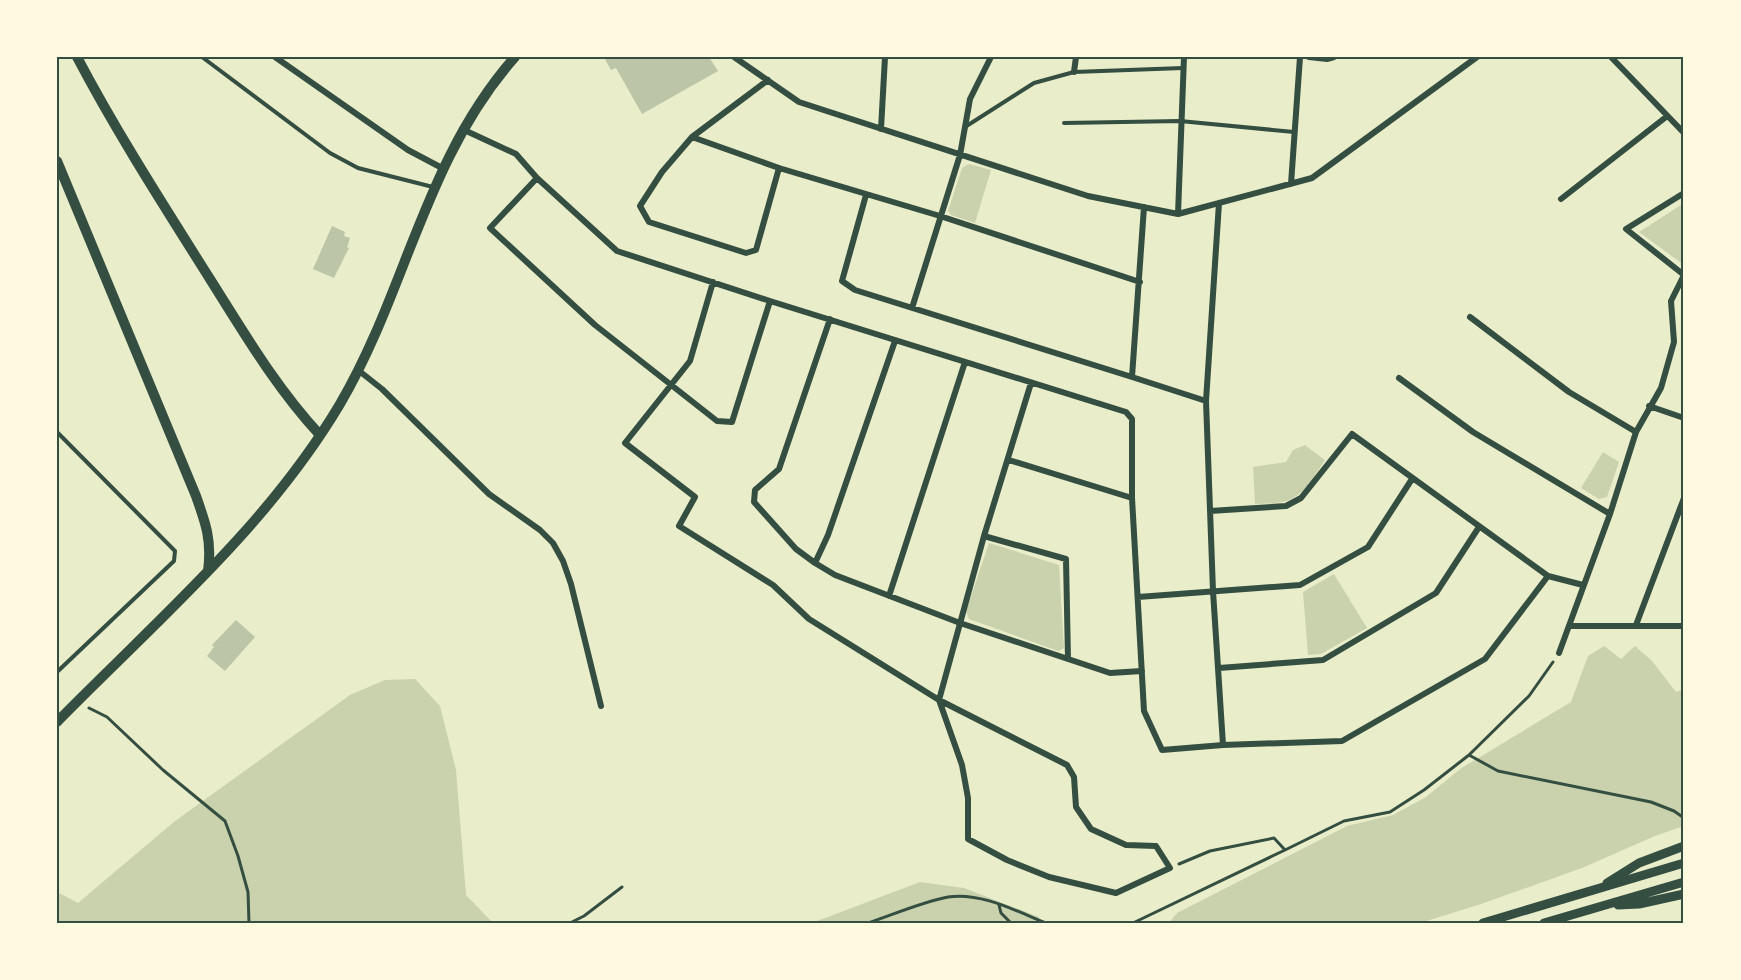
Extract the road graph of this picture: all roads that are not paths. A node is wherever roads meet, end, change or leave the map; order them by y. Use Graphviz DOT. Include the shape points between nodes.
graph roads {
  1 [pos="76,57"];
  2 [pos="202,57"];
  3 [pos="274,57"];
  4 [pos="515,57"];
  5 [pos="734,57"];
  6 [pos="885,57"];
  7 [pos="991,57"];
  8 [pos="1076,57"];
  9 [pos="1184,57"];
  10 [pos="1300,57"];
  11 [pos="1309,57"];
  12 [pos="1334,57"];
  13 [pos="1477,57"];
  14 [pos="1611,57"];
  15 [pos="1183,68"];
  16 [pos="1074,72"];
  17 [pos="768,80"];
  18 [pos="1666,117"];
  19 [pos="1180,121"];
  20 [pos="1064,123"];
  21 [pos="965,127"];
  22 [pos="462,129"];
  23 [pos="881,129"];
  24 [pos="1294,132"];
  25 [pos="1684,133"];
  26 [pos="692,137"];
  27 [pos="960,155"];
  28 [pos="57,161"];
  29 [pos="442,168"];
  30 [pos="779,168"];
  31 [pos="537,178"];
  32 [pos="1291,184"];
  33 [pos="434,187"];
  34 [pos="1684,193"];
  35 [pos="866,195"];
  36 [pos="1561,199"];
  37 [pos="1219,203"];
  38 [pos="1144,207"];
  39 [pos="1178,214"];
  40 [pos="940,216"];
  41 [pos="1684,275"];
  42 [pos="713,282"];
  43 [pos="1140,282"];
  44 [pos="770,301"];
  45 [pos="912,308"];
  46 [pos="1470,317"];
  47 [pos="830,319"];
  48 [pos="895,340"];
  49 [pos="965,363"];
  50 [pos="358,370"];
  51 [pos="1132,377"];
  52 [pos="1399,378"];
  53 [pos="1031,383"];
  54 [pos="670,386"];
  55 [pos="1206,401"];
  56 [pos="1650,406"];
  57 [pos="1684,418"];
  58 [pos="57,432"];
  59 [pos="1635,432"];
  60 [pos="320,435"];
  61 [pos="1009,460"];
  62 [pos="1412,479"];
  63 [pos="1132,498"];
  64 [pos="1684,498"];
  65 [pos="1210,511"];
  66 [pos="1610,514"];
  67 [pos="1479,527"];
  68 [pos="984,536"];
  69 [pos="815,563"];
  70 [pos="208,571"];
  71 [pos="1548,576"];
  72 [pos="1583,585"];
  73 [pos="1213,591"];
  74 [pos="889,596"];
  75 [pos="1138,597"];
  76 [pos="960,623"];
  77 [pos="1636,625"];
  78 [pos="1569,626"];
  79 [pos="1684,626"];
  80 [pos="1559,653"];
  81 [pos="1068,659"];
  82 [pos="1219,668"];
  83 [pos="1142,671"];
  84 [pos="57,672"];
  85 [pos="939,700"];
  86 [pos="601,706"];
  87 [pos="57,722"];
  88 [pos="1223,745"];
  89 [pos="1684,846"];
  90 [pos="1684,863"];
  91 [pos="1684,882"];
  92 [pos="1597,889"];
  93 [pos="1684,894"];
  94 [pos="1601,906"];
  95 [pos="1483,923"];
  96 [pos="1544,923"];
  1 -- 60 [label="main road" via="234,317 294,406"];
  2 -- 33 [label="lane" via="330,153 358,168"];
  3 -- 29 [label="street" via="408,150"];
  4 -- 22 [label="main road"];
  5 -- 17 [label="street"];
  6 -- 23 [label="street"];
  7 -- 21 [label="street" via="970,99"];
  8 -- 16 [label="street"];
  9 -- 15 [label="street"];
  10 -- 24 [label="street"];
  11 -- 12 [label="street"];
  13 -- 32 [label="street" via="1312,178"];
  14 -- 18 [label="street"];
  15 -- 16 [label="lane"];
  15 -- 19 [label="street"];
  16 -- 21 [label="lane" via="1034,82"];
  17 -- 23 [label="street" via="800,102"];
  17 -- 26 [label="street"];
  18 -- 25 [label="street"];
  18 -- 36 [label="street"];
  19 -- 20 [label="lane"];
  19 -- 24 [label="lane"];
  19 -- 39 [label="street"];
  21 -- 27 [label="street"];
  22 -- 29 [label="main road"];
  22 -- 31 [label="street" via="516,154"];
  23 -- 27 [label="street"];
  24 -- 32 [label="street"];
  26 -- 30 [label="street"];
  26 -- 30 [label="street" via="640,206 649,222 746,253 756,250"];
  27 -- 38 [label="street" via="1088,196"];
  27 -- 40 [label="street"];
  28 -- 70 [label="main road" via="196,496 208,531"];
  29 -- 33 [label="main road"];
  30 -- 35 [label="street"];
  31 -- 42 [label="street" via="617,251"];
  31 -- 54 [label="street" via="490,228 595,326"];
  32 -- 37 [label="street"];
  33 -- 50 [label="main road"];
  34 -- 41 [label="street" via="1626,229"];
  35 -- 40 [label="street"];
  35 -- 45 [label="street" via="842,281 855,290"];
  37 -- 39 [label="street"];
  37 -- 55 [label="street"];
  38 -- 39 [label="street"];
  38 -- 43 [label="street"];
  40 -- 43 [label="street"];
  40 -- 45 [label="street"];
  41 -- 56 [label="street" via="1671,301 1674,342 1661,388"];
  42 -- 44 [label="street"];
  42 -- 54 [label="street" via="690,362"];
  43 -- 51 [label="street"];
  44 -- 47 [label="street"];
  44 -- 54 [label="street" via="732,422 717,421"];
  45 -- 51 [label="street"];
  46 -- 59 [label="street" via="1569,392"];
  47 -- 48 [label="street"];
  47 -- 69 [label="street" via="779,469 755,490 754,502 796,549"];
  48 -- 49 [label="street"];
  48 -- 69 [label="street"];
  49 -- 53 [label="street"];
  49 -- 74 [label="street"];
  50 -- 60 [label="main road"];
  50 -- 86 [label="street" via="489,494 553,543 571,584"];
  51 -- 55 [label="street"];
  52 -- 66 [label="street" via="1473,432"];
  53 -- 61 [label="street"];
  53 -- 63 [label="street" via="1126,411 1132,419"];
  54 -- 85 [label="street" via="625,443 695,497 679,526 773,585 808,619"];
  55 -- 65 [label="street"];
  56 -- 57 [label="street"];
  56 -- 59 [label="street"];
  58 -- 84 [label="lane" via="175,550 174,561"];
  59 -- 66 [label="street"];
  60 -- 70 [label="main road" via="275,498"];
  61 -- 63 [label="street"];
  61 -- 68 [label="street"];
  62 -- 65 [label="street" via="1352,434 1302,498 1286,506"];
  62 -- 67 [label="street"];
  62 -- 73 [label="street" via="1368,547 1300,585"];
  63 -- 75 [label="street"];
  64 -- 77 [label="street"];
  65 -- 73 [label="street"];
  66 -- 72 [label="street"];
  67 -- 71 [label="street"];
  67 -- 82 [label="street" via="1436,593 1323,660"];
  68 -- 76 [label="street"];
  68 -- 81 [label="street" via="1066,559"];
  69 -- 74 [label="street"];
  70 -- 87 [label="main road"];
  71 -- 72 [label="street"];
  71 -- 88 [label="street" via="1485,659 1342,741"];
  72 -- 78 [label="street"];
  73 -- 75 [label="street"];
  73 -- 82 [label="street"];
  74 -- 76 [label="street"];
  75 -- 83 [label="street"];
  76 -- 81 [label="street"];
  76 -- 85 [label="street"];
  77 -- 78 [label="street"];
  77 -- 79 [label="street"];
  78 -- 80 [label="street"];
  81 -- 83 [label="street" via="1110,673"];
  82 -- 88 [label="street"];
  83 -- 88 [label="street" via="1144,711 1162,750"];
  85 -- 85 [label="street" via="1067,765 1074,777 1076,807 1091,829 1126,845 1156,846 1170,868 1116,893 1049,877 968,839 968,798 962,765"];
  89 -- 92 [label="street" via="1639,862"];
  90 -- 92 [label="street"];
  91 -- 94 [label="street"];
  92 -- 95 [label="street"];
  93 -- 94 [label="street" via="1639,904"];
  94 -- 96 [label="street"];
}
